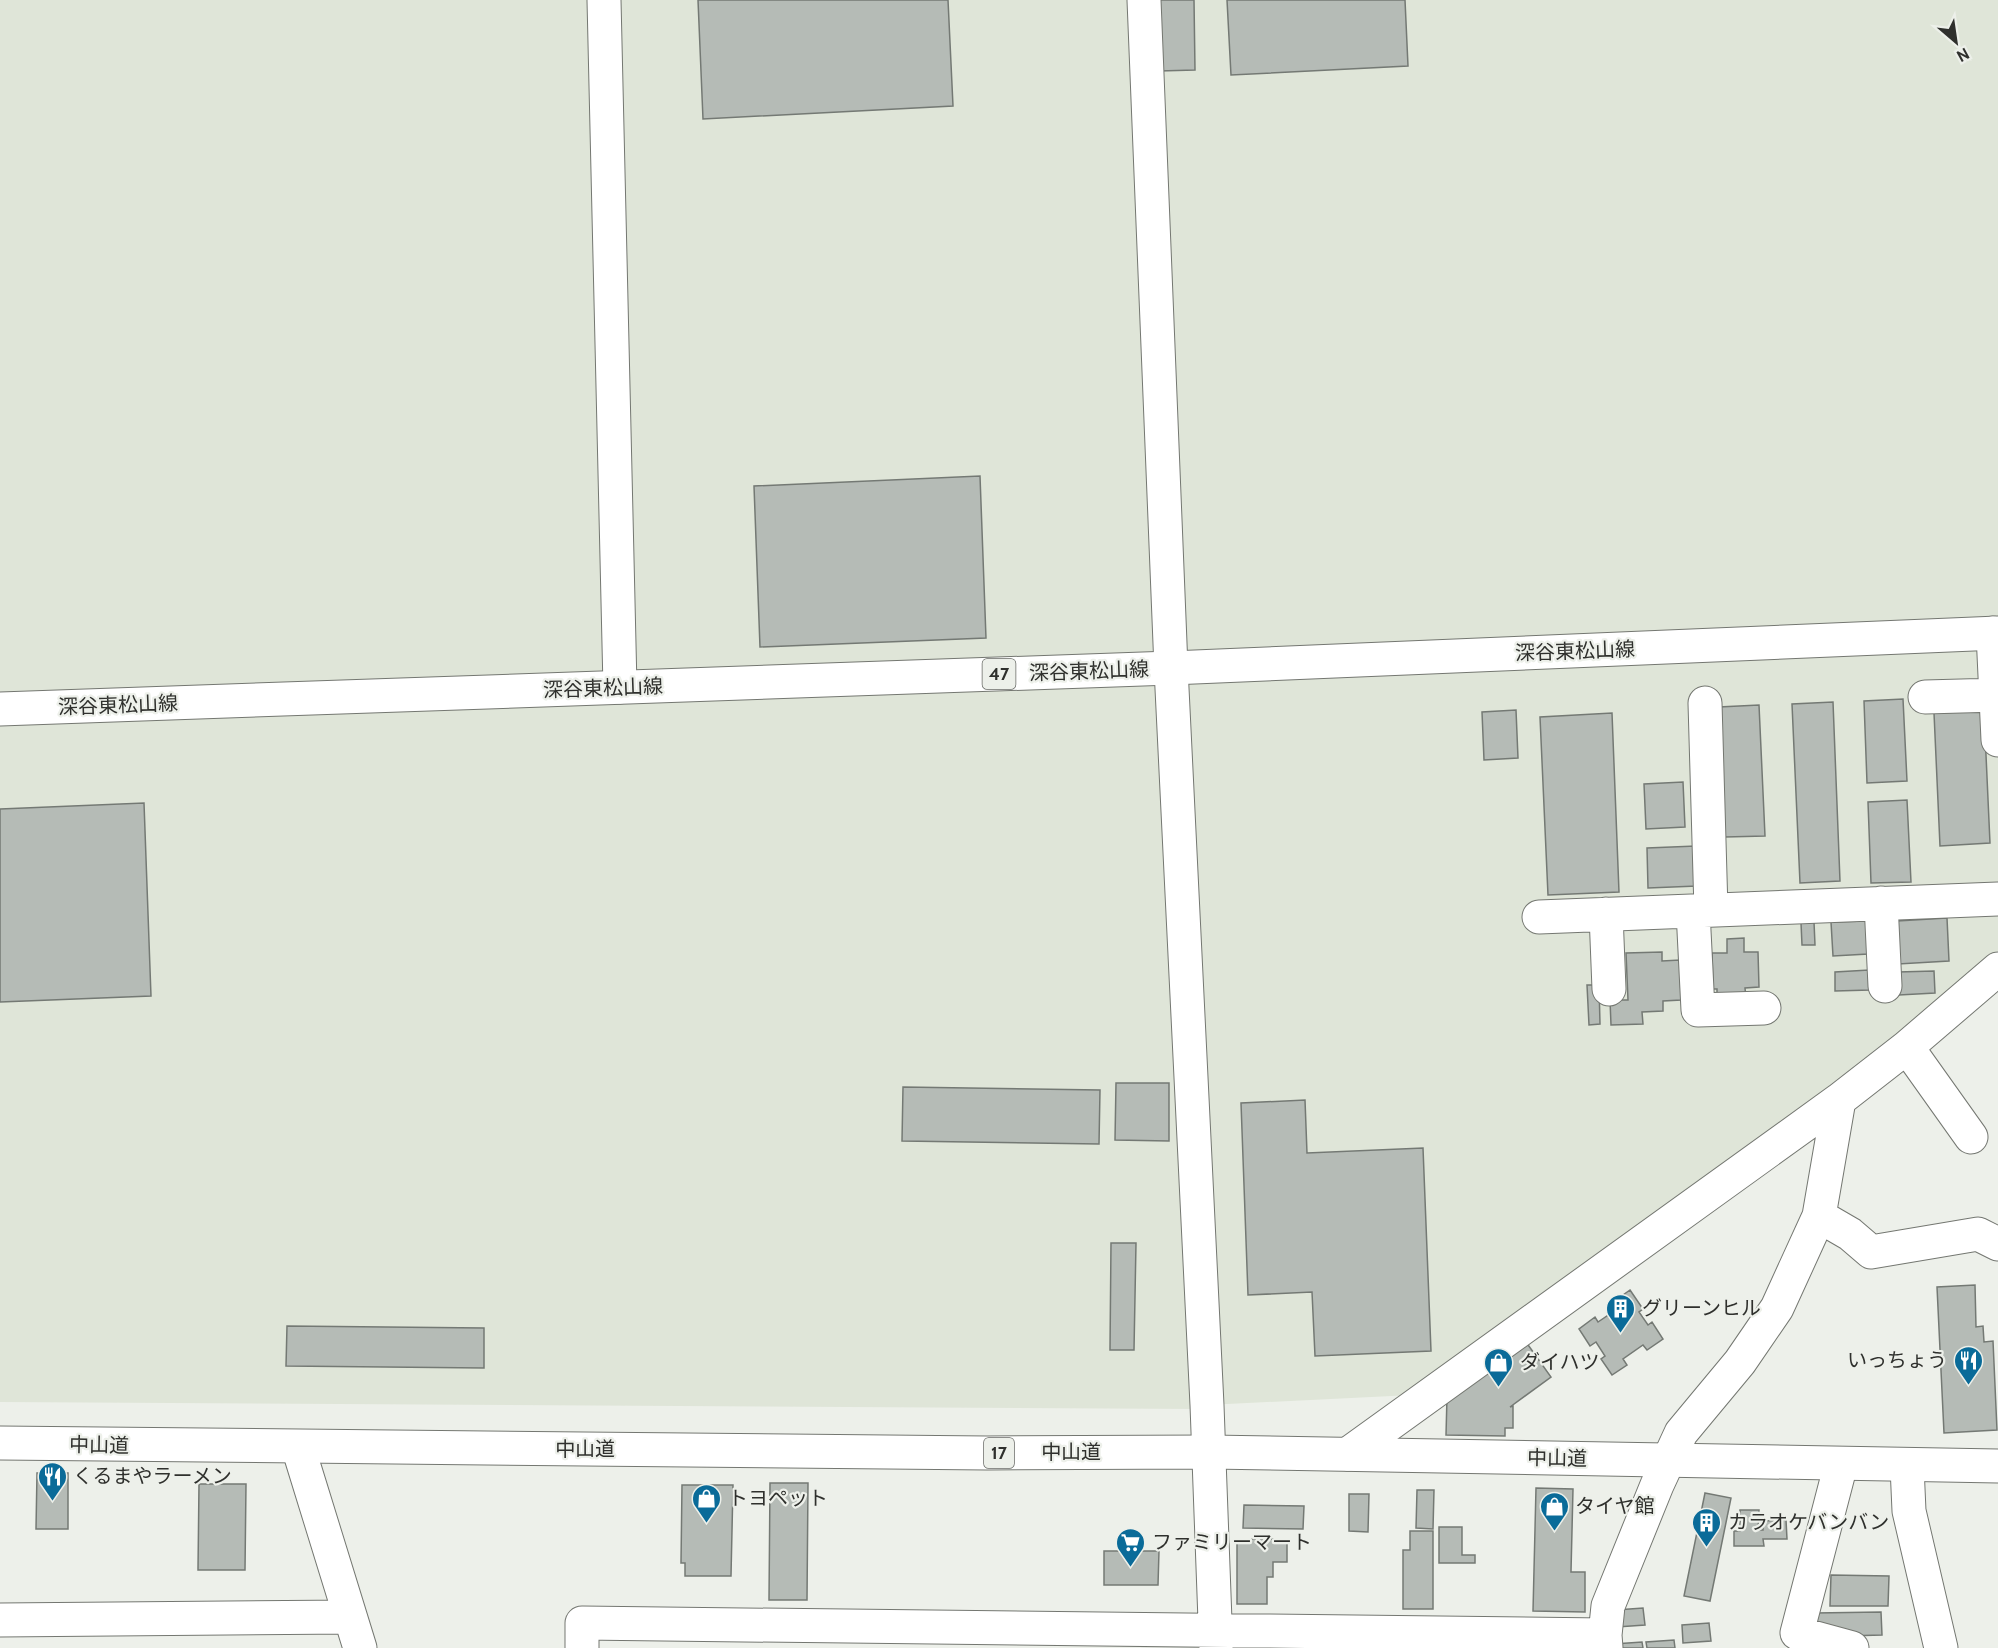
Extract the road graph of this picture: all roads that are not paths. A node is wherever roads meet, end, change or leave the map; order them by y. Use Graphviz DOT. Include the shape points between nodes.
graph roads {
  1 [pos="604,0"];
  2 [pos="1144,0"];
  3 [pos="1995,633"];
  4 [pos="1171,668"];
  5 [pos="620,687"];
  6 [pos="1997,695"];
  7 [pos="1925,697"];
  8 [pos="1705,703"];
  9 [pos="0,709"];
  10 [pos="1998,740"];
  11 [pos="1998,899"];
  12 [pos="1881,903"];
  13 [pos="1702,910"];
  14 [pos="1606,914"];
  15 [pos="1539,917"];
  16 [pos="1996,976"];
  17 [pos="1885,986"];
  18 [pos="1609,989"];
  19 [pos="1764,1008"];
  20 [pos="1907,1047"];
  21 [pos="1839,1100"];
  22 [pos="1971,1137"];
  23 [pos="1819,1216"];
  24 [pos="1998,1244"];
  25 [pos="0,1443"];
  26 [pos="298,1447"];
  27 [pos="1209,1452"];
  28 [pos="1348,1454"];
  29 [pos="1668,1461"];
  30 [pos="1841,1464"];
  31 [pos="1907,1466"];
  32 [pos="1998,1466"];
  33 [pos="350,1617"];
  34 [pos="0,1620"];
  35 [pos="820,1637"];
  36 [pos="1216,1639"];
  37 [pos="1606,1641"];
  38 [pos="360,1648"];
  39 [pos="582,1648"];
  40 [pos="1852,1648"];
  41 [pos="1941,1648"];
  1 -- 5 [label="main road"];
  2 -- 4 [label="main road"];
  3 -- 4 [label="main road, 深谷東松山線 / 47"];
  3 -- 6 [label="main road"];
  4 -- 5 [label="main road, 深谷東松山線 / 47"];
  4 -- 27 [label="main road"];
  5 -- 9 [label="main road, 深谷東松山線 / 47"];
  6 -- 7 [label="main road"];
  6 -- 10 [label="main road"];
  8 -- 13 [label="main road"];
  11 -- 12 [label="main road"];
  12 -- 13 [label="main road"];
  12 -- 17 [label="main road"];
  13 -- 14 [label="main road"];
  13 -- 19 [label="main road" via="1698,1011"];
  14 -- 15 [label="main road"];
  14 -- 18 [label="main road"];
  16 -- 20 [label="main road"];
  20 -- 21 [label="main road"];
  20 -- 22 [label="main road"];
  21 -- 23 [label="main road"];
  21 -- 28 [label="main road"];
  23 -- 24 [label="main road" via="1871,1252 1978,1234"];
  23 -- 29 [label="main road" via="1777,1308 1740,1362 1681,1433"];
  25 -- 26 [label="main road, 中山道 / 17"];
  26 -- 27 [label="main road, 中山道 / 17"];
  26 -- 33 [label="main road"];
  27 -- 28 [label="main road, 中山道 / 17"];
  27 -- 36 [label="main road"];
  28 -- 29 [label="main road, 中山道 / 17"];
  29 -- 30 [label="main road, 中山道 / 17"];
  29 -- 37 [label="main road" via="1608,1606"];
  30 -- 31 [label="main road, 中山道 / 17"];
  30 -- 40 [label="main road" via="1797,1633"];
  31 -- 32 [label="main road, 中山道 / 17"];
  31 -- 41 [label="main road" via="1909,1511"];
  33 -- 34 [label="main road"];
  33 -- 38 [label="main road"];
  35 -- 36 [label="main road"];
  35 -- 39 [label="main road" via="582,1623"];
  36 -- 37 [label="main road"];
}
